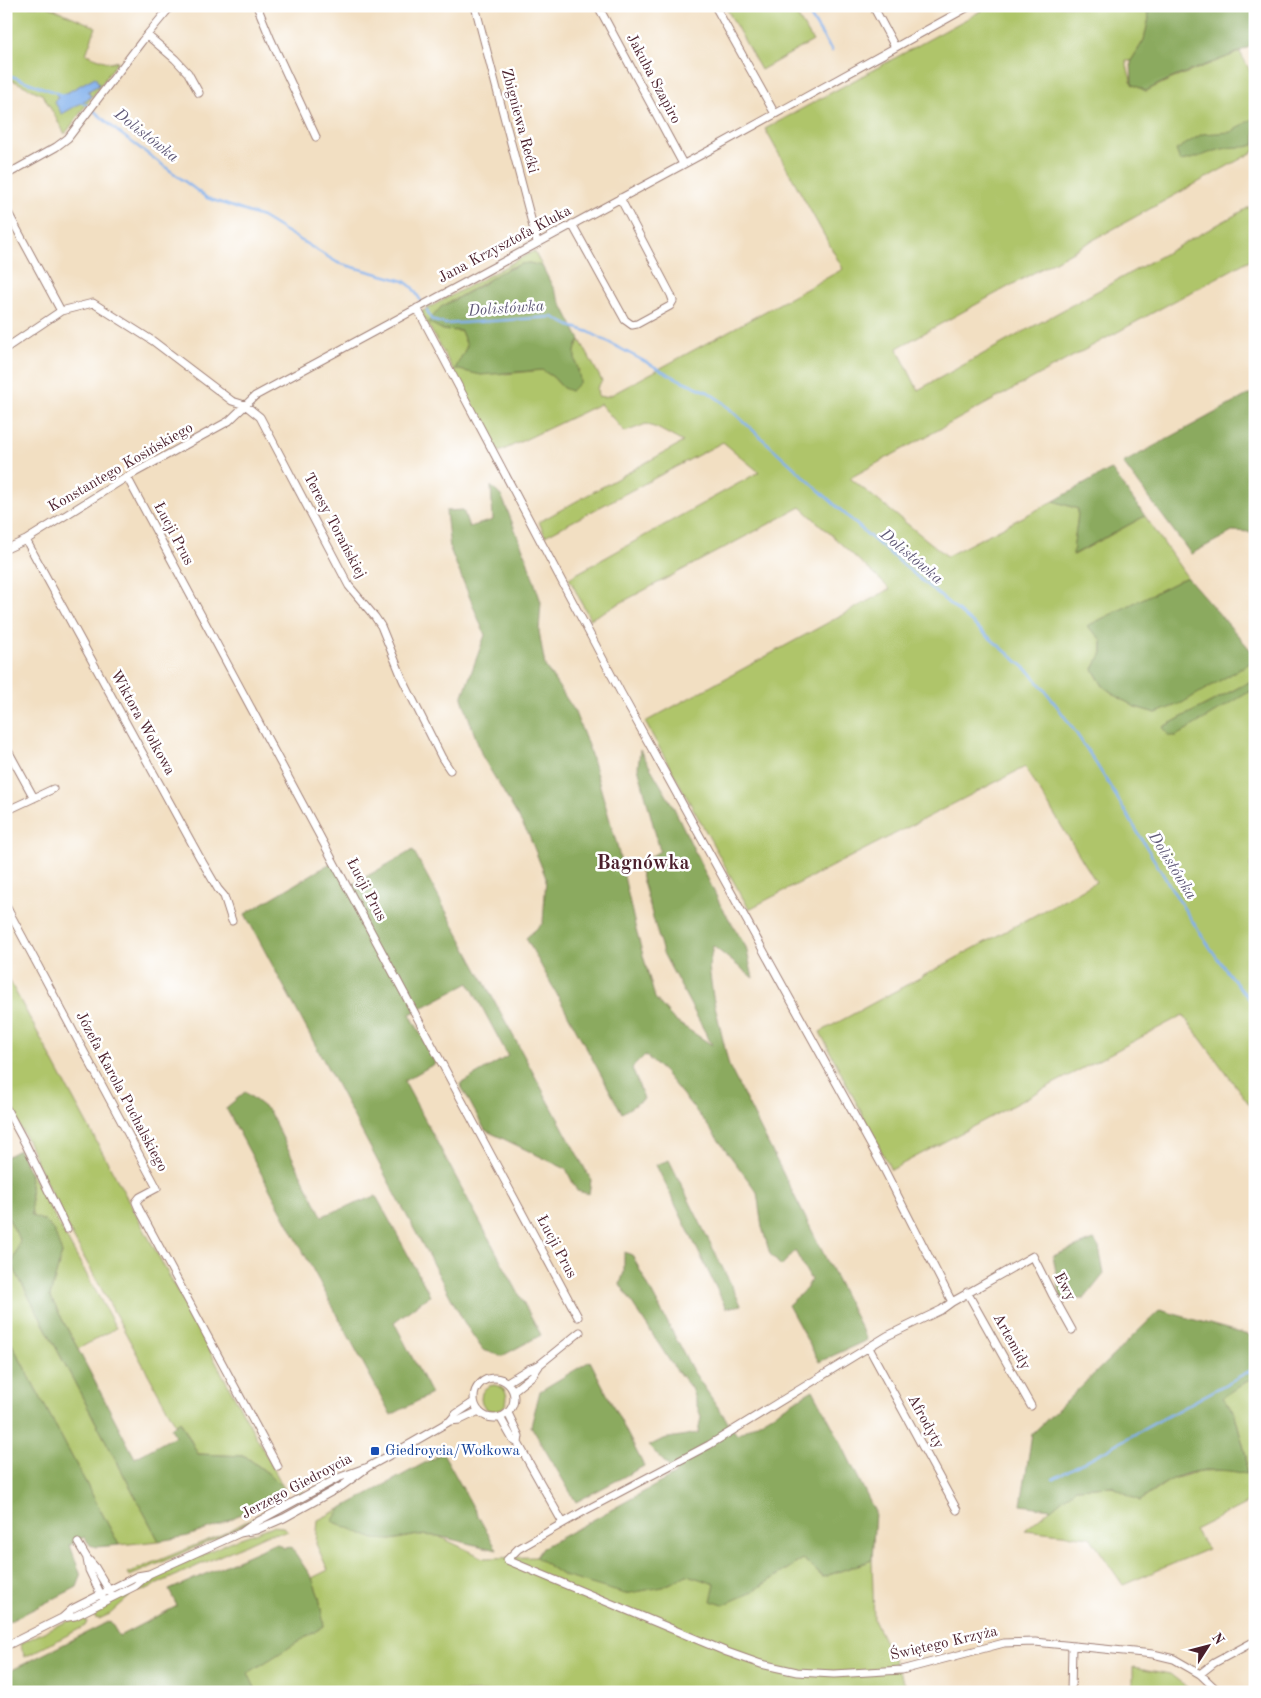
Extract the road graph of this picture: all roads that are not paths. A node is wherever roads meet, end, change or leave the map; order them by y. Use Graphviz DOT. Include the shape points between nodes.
graph roads {
  1 [pos="257,6"];
  2 [pos="475,6"];
  3 [pos="598,6"];
  4 [pos="715,6"];
  5 [pos="873,6"];
  6 [pos="970,6"];
  7 [pos="170,7"];
  8 [pos="147,35"];
  9 [pos="895,48"];
  10 [pos="199,93"];
  11 [pos="775,114"];
  12 [pos="316,137"];
  13 [pos="683,164"];
  14 [pos="6,175"];
  15 [pos="620,198"];
  16 [pos="6,209"];
  17 [pos="572,224"];
  18 [pos="537,242"];
  19 [pos="417,308"];
  20 [pos="60,310"];
  21 [pos="6,348"];
  22 [pos="245,405"];
  23 [pos="127,477"];
  24 [pos="26,540"];
  25 [pos="6,549"];
  26 [pos="6,747"];
  27 [pos="450,770"];
  28 [pos="53,789"];
  29 [pos="34,798"];
  30 [pos="6,811"];
  31 [pos="6,906"];
  32 [pos="232,921"];
  33 [pos="6,1108"];
  34 [pos="67,1229"];
  35 [pos="967,1292"];
  36 [pos="952,1302"];
  37 [pos="578,1317"];
  38 [pos="1072,1330"];
  39 [pos="580,1332"];
  40 [pos="869,1348"];
  41 [pos="539,1365"];
  42 [pos="507,1382"];
  43 [pos="513,1391"];
  44 [pos="474,1402"];
  45 [pos="1031,1406"];
  46 [pos="479,1411"];
  47 [pos="508,1413"];
  48 [pos="500,1417"];
  49 [pos="450,1422"];
  50 [pos="518,1443"];
  51 [pos="278,1467"];
  52 [pos="368,1467"];
  53 [pos="288,1506"];
  54 [pos="280,1510"];
  55 [pos="957,1510"];
  56 [pos="292,1514"];
  57 [pos="284,1518"];
  58 [pos="563,1523"];
  59 [pos="240,1533"];
  60 [pos="78,1543"];
  61 [pos="87,1558"];
  62 [pos="149,1574"];
  63 [pos="109,1589"];
  64 [pos="100,1594"];
  65 [pos="113,1597"];
  66 [pos="104,1601"];
  67 [pos="62,1618"];
  68 [pos="1255,1641"];
  69 [pos="6,1646"];
  70 [pos="1072,1646"];
  71 [pos="1200,1674"];
  72 [pos="1071,1692"];
  73 [pos="1219,1692"];
  1 -- 12 [label="street"];
  2 -- 18 [label="street, Zbigniewa Rećki"];
  3 -- 13 [label="street, Jakuba Szapiro"];
  4 -- 11 [label="street"];
  5 -- 9 [label="street"];
  6 -- 9 [label="street, Jana Krzysztofa Kluka"];
  7 -- 8 [label="street"];
  8 -- 10 [label="street" via="188,73"];
  8 -- 14 [label="street" via="68,138"];
  9 -- 11 [label="street, Jana Krzysztofa Kluka"];
  11 -- 13 [label="street, Jana Krzysztofa Kluka"];
  13 -- 15 [label="street, Jana Krzysztofa Kluka"];
  15 -- 17 [label="street, Jana Krzysztofa Kluka"];
  15 -- 17 [label="street" via="673,301 670,306 637,324 632,325 625,320"];
  16 -- 20 [label="street"];
  17 -- 18 [label="street, Jana Krzysztofa Kluka"];
  18 -- 19 [label="street, Jana Krzysztofa Kluka"];
  19 -- 22 [label="street, Jana Krzysztofa Kluka" via="255,396"];
  19 -- 36 [label="street" via="621,693 884,1169"];
  20 -- 21 [label="street"];
  20 -- 22 [label="street" via="98,304 232,401"];
  22 -- 23 [label="street, Konstantego Kosińskiego" via="229,421"];
  22 -- 27 [label="street, Teresy Torańskiej" via="260,417 349,586 381,626 403,680"];
  23 -- 24 [label="street, Konstantego Kosińskiego"];
  23 -- 37 [label="street, Łucji Prus"];
  24 -- 25 [label="street, Konstantego Kosińskiego"];
  24 -- 32 [label="street, Wiktora Wołkowa" via="200,858 224,896"];
  26 -- 29 [label="street"];
  28 -- 29 [label="street"];
  29 -- 30 [label="street"];
  31 -- 51 [label="street, Józefa Karola Puchalskiego" via="157,1188 140,1197 136,1202 139,1209"];
  33 -- 34 [label="street"];
  35 -- 36 [label="street"];
  35 -- 38 [label="street, Ewy" via="1033,1256"];
  35 -- 45 [label="street, Artemidy"];
  36 -- 40 [label="street"];
  39 -- 41 [label="street"];
  40 -- 55 [label="street, Afrodyty"];
  40 -- 58 [label="street" via="708,1445"];
  41 -- 42 [label="street"];
  41 -- 43 [label="street" via="533,1375"];
  42 -- 43 [label="street"];
  42 -- 44 [label="street" via="496,1378 483,1381 475,1392"];
  43 -- 47 [label="street" via="514,1402"];
  44 -- 46 [label="street"];
  44 -- 49 [label="street, Jerzego Giedroycia"];
  46 -- 48 [label="street" via="488,1417"];
  46 -- 49 [label="street, Jerzego Giedroycia"];
  47 -- 48 [label="street"];
  47 -- 50 [label="street" via="519,1436"];
  48 -- 50 [label="street"];
  49 -- 52 [label="street, Jerzego Giedroycia"];
  50 -- 58 [label="street"];
  52 -- 53 [label="street, Jerzego Giedroycia" via="350,1472"];
  52 -- 56 [label="street, Jerzego Giedroycia"];
  53 -- 54 [label="street, Jerzego Giedroycia"];
  53 -- 56 [label="street"];
  54 -- 57 [label="street"];
  54 -- 59 [label="street, Jerzego Giedroycia"];
  56 -- 57 [label="street, Jerzego Giedroycia"];
  57 -- 59 [label="street, Jerzego Giedroycia"];
  58 -- 70 [label="street, Świętego Krzyża" via="518,1549 507,1560 761,1664 797,1672 834,1674 902,1670 1004,1643"];
  59 -- 62 [label="street, Jerzego Giedroycia"];
  60 -- 61 [label="street"];
  61 -- 63 [label="street"];
  61 -- 64 [label="street"];
  62 -- 63 [label="street, Jerzego Giedroycia"];
  62 -- 65 [label="street, Jerzego Giedroycia" via="142,1582"];
  63 -- 64 [label="street, Jerzego Giedroycia"];
  63 -- 65 [label="street"];
  64 -- 66 [label="street"];
  64 -- 67 [label="street, Jerzego Giedroycia" via="72,1608"];
  65 -- 66 [label="street, Jerzego Giedroycia"];
  66 -- 67 [label="street, Jerzego Giedroycia" via="75,1616"];
  67 -- 69 [label="street, Jerzego Giedroycia"];
  68 -- 71 [label="street"];
  70 -- 71 [label="street, Świętego Krzyża" via="1153,1654 1174,1659"];
  70 -- 72 [label="street"];
  71 -- 73 [label="street, Świętego Krzyża"];
}
